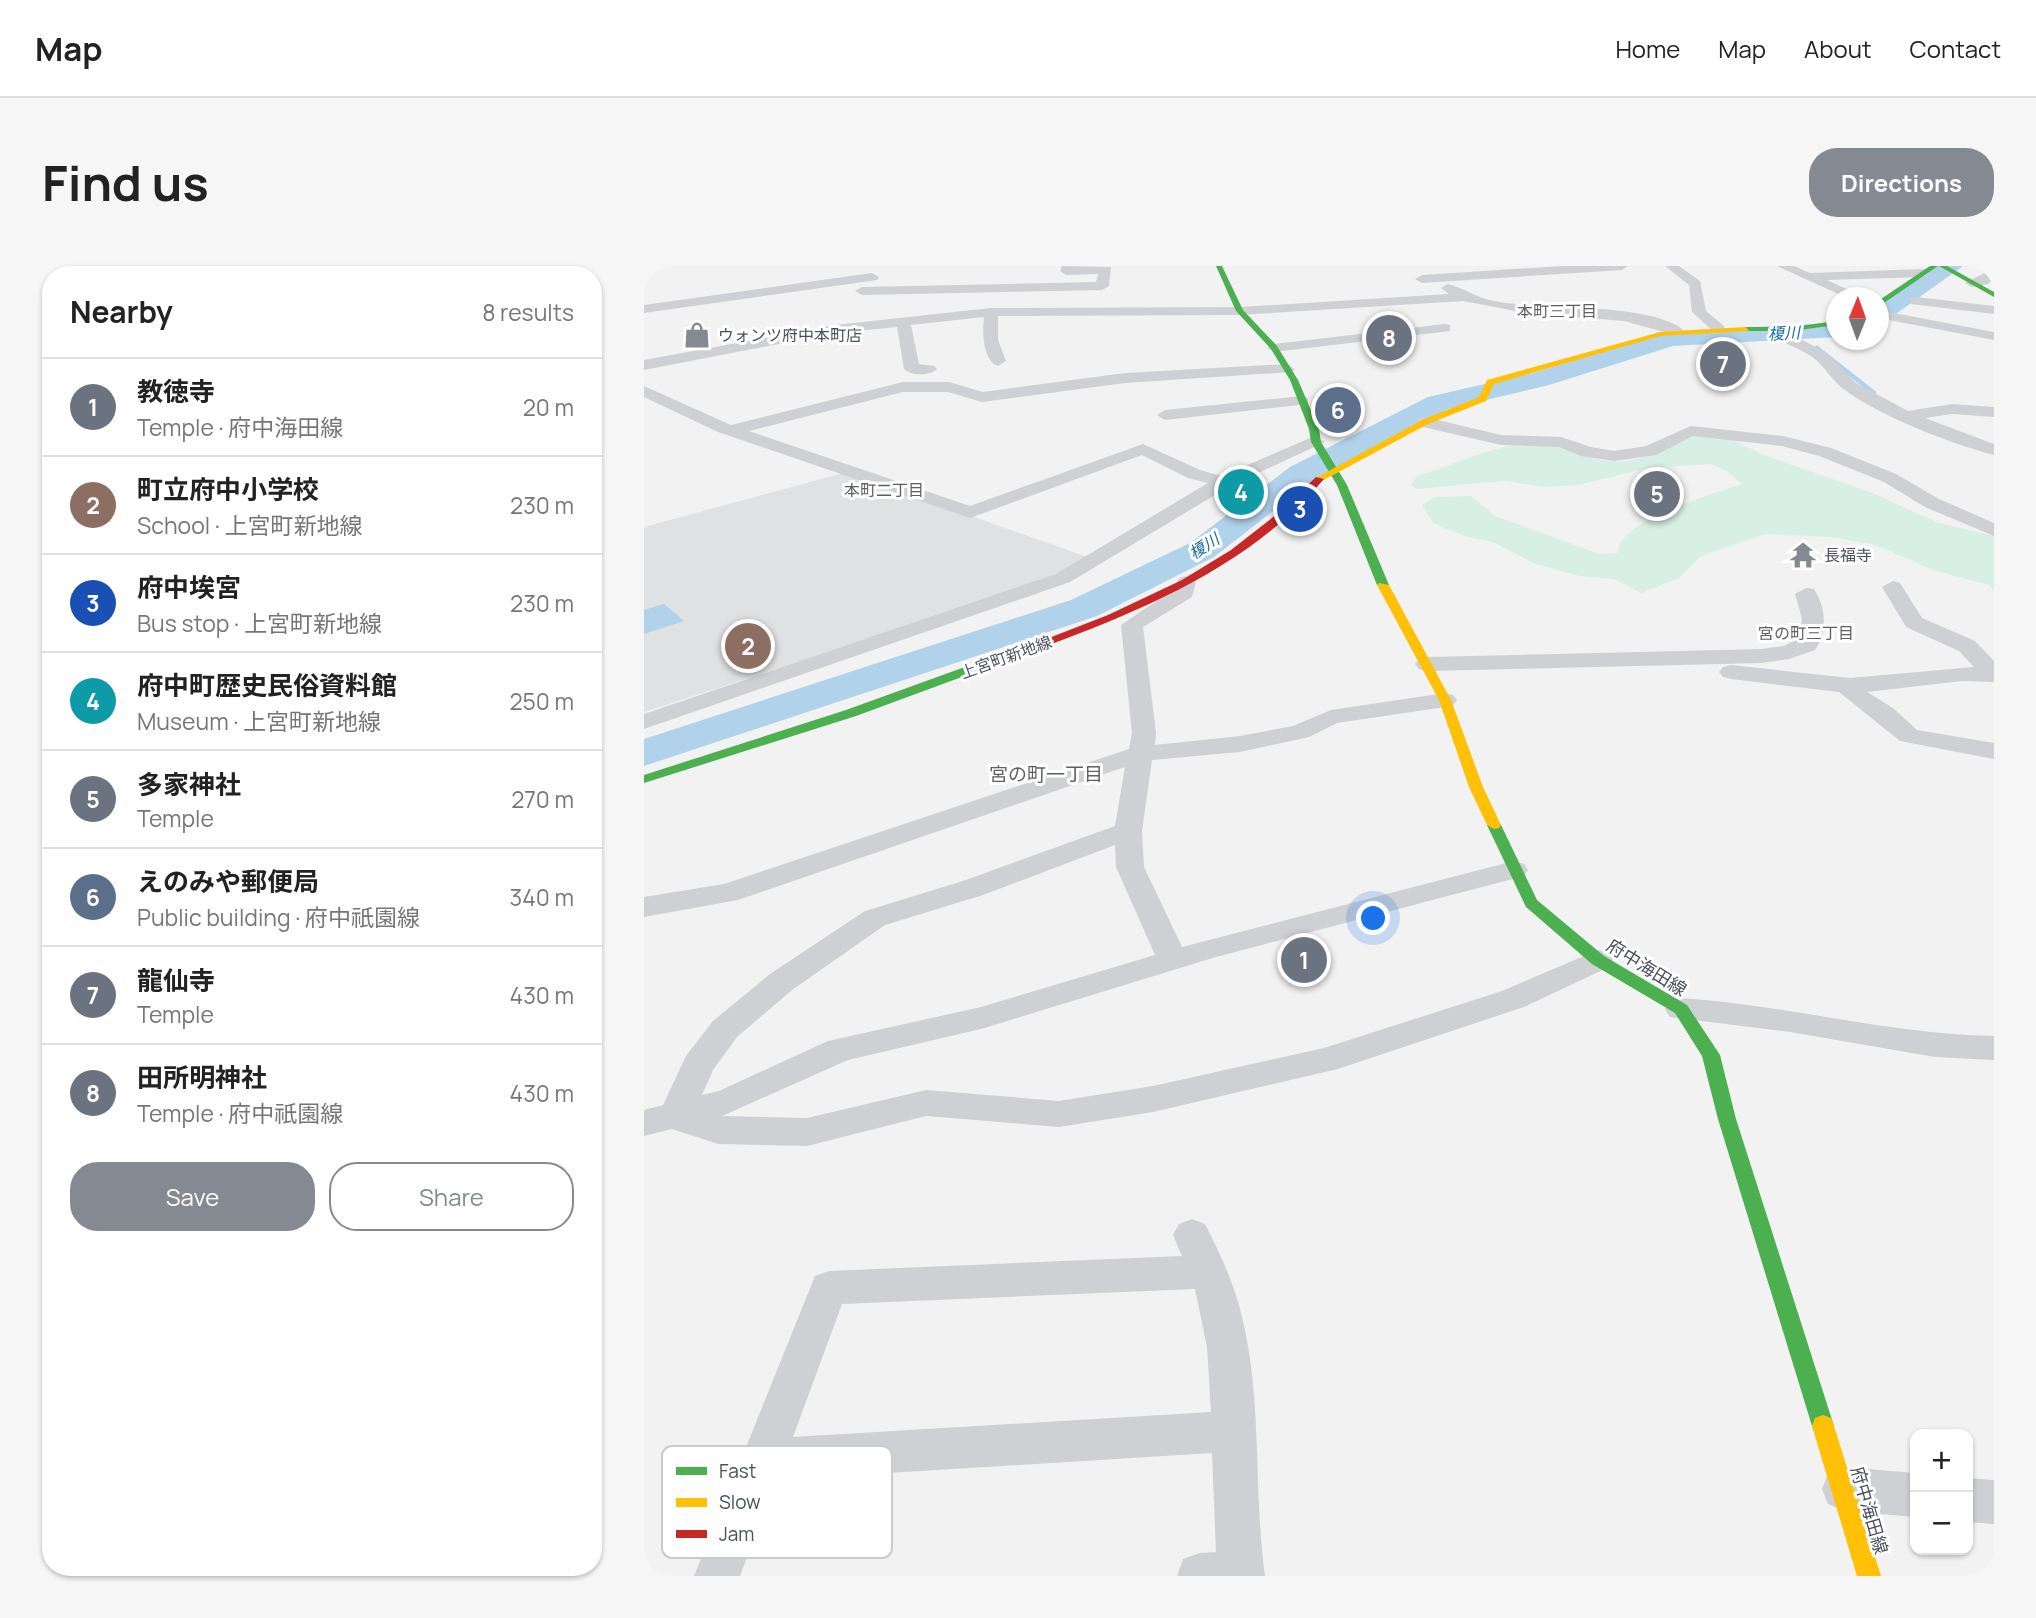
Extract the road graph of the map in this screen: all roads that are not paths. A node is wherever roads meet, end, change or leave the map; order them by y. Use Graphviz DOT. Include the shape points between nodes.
graph roads {
  1 [pos="1068,266"];
  2 [pos="1219,266"];
  3 [pos="1622,266"];
  4 [pos="1671,266"];
  5 [pos="1783,266"];
  6 [pos="1930,269"];
  7 [pos="1947,269"];
  8 [pos="876,272"];
  9 [pos="1433,272"];
  10 [pos="1994,272"];
  11 [pos="1812,276"];
  12 [pos="999,280"];
  13 [pos="1409,280"];
  14 [pos="1972,283"];
  15 [pos="1836,287"];
  16 [pos="1994,295"];
  17 [pos="1465,298"];
  18 [pos="1889,299"];
  19 [pos="1916,301"];
  20 [pos="855,302"];
  21 [pos="644,309"];
  22 [pos="1889,309"];
  23 [pos="1994,310"];
  24 [pos="1240,311"];
  25 [pos="987,313"];
  26 [pos="904,320"];
  27 [pos="1826,324"];
  28 [pos="857,326"];
  29 [pos="1445,328"];
  30 [pos="1719,329"];
  31 [pos="1774,329"];
  32 [pos="1679,332"];
  33 [pos="1994,336"];
  34 [pos="1274,348"];
  35 [pos="998,361"];
  36 [pos="644,365"];
  37 [pos="929,369"];
  38 [pos="1287,369"];
  39 [pos="644,391"];
  40 [pos="1302,401"];
  41 [pos="1994,412"];
  42 [pos="1165,415"];
  43 [pos="1908,416"];
  44 [pos="1425,422"];
  45 [pos="731,430"];
  46 [pos="1994,450"];
  47 [pos="1326,457"];
  48 [pos="1224,482"];
  49 [pos="1994,530"];
  50 [pos="1186,582"];
  51 [pos="1893,587"];
  52 [pos="1806,594"];
  53 [pos="1688,658"];
  54 [pos="1427,664"];
  55 [pos="1994,675"];
  56 [pos="1845,684"];
  57 [pos="1445,700"];
  58 [pos="644,722"];
  59 [pos="748,748"];
  60 [pos="1994,751"];
  61 [pos="1140,754"];
  62 [pos="644,779"];
  63 [pos="644,788"];
  64 [pos="1128,831"];
  65 [pos="1514,870"];
  66 [pos="644,907"];
  67 [pos="1173,960"];
  68 [pos="1598,960"];
  69 [pos="1681,1009"];
  70 [pos="1994,1048"];
  71 [pos="660,1120"];
  72 [pos="1192,1235"];
  73 [pos="1209,1272"];
  74 [pos="1233,1431"];
  75 [pos="767,1446"];
  76 [pos="892,1452"];
  77 [pos="1844,1489"];
  78 [pos="1910,1495"];
  79 [pos="1973,1500"];
  80 [pos="1994,1502"];
  81 [pos="724,1558"];
  82 [pos="1228,1575"];
  83 [pos="717,1576"];
  84 [pos="1869,1576"];
  1 -- 12 [label="street" via="1066,271 1106,270 1102,286"];
  2 -- 24 [label="main road" via="1240,291"];
  3 -- 9 [label="street"];
  4 -- 30 [label="street" via="1695,284 1699,312"];
  5 -- 11 [label="street"];
  6 -- 11 [label="street"];
  6 -- 18 [label="main road"];
  7 -- 14 [label="main road"];
  8 -- 20 [label="street"];
  8 -- 21 [label="street"];
  9 -- 13 [label="street"];
  9 -- 17 [label="street"];
  10 -- 14 [label="street"];
  11 -- 15 [label="street"];
  12 -- 20 [label="street"];
  12 -- 25 [label="street" via="986,291"];
  14 -- 16 [label="main road"];
  17 -- 24 [label="street"];
  17 -- 32 [label="street" via="1612,315"];
  19 -- 23 [label="street"];
  20 -- 28 [label="street"];
  22 -- 33 [label="street"];
  24 -- 25 [label="street"];
  24 -- 34 [label="main road, 府中海田線"];
  25 -- 26 [label="street"];
  25 -- 35 [label="street" via="991,347"];
  26 -- 28 [label="street"];
  26 -- 37 [label="street" via="912,369"];
  27 -- 31 [label="main road"];
  28 -- 36 [label="street"];
  29 -- 34 [label="street"];
  30 -- 31 [label="main road"];
  30 -- 32 [label="main road"];
  31 -- 43 [label="street" via="1782,338 1821,356 1850,386"];
  32 -- 44 [label="main road, 上宮町新地線" via="1490,382 1483,399"];
  34 -- 38 [label="main road, 府中海田線"];
  38 -- 40 [label="main road, 府中海田線"];
  38 -- 45 [label="street" via="1125,377 982,397 949,387 903,387"];
  39 -- 45 [label="street"];
  40 -- 42 [label="street"];
  40 -- 47 [label="main road, 府中海田線"];
  41 -- 43 [label="street" via="1952,409"];
  43 -- 46 [label="street"];
  44 -- 47 [label="main road, 上宮町新地線"];
  44 -- 49 [label="street" via="1500,440 1561,442 1614,456 1650,451 1691,431 1783,441 1890,478 1932,503"];
  45 -- 48 [label="street" via="970,512 1143,449 1194,474"];
  47 -- 48 [label="street"];
  47 -- 50 [label="main road, 上宮町新地線" via="1314,481 1281,516"];
  47 -- 54 [label="main road, 府中海田線" via="1376,572"];
  48 -- 58 [label="street" via="1063,578"];
  50 -- 59 [label="main road, 上宮町新地線" via="1061,637"];
  50 -- 61 [label="street" via="1184,592 1132,625 1144,733"];
  51 -- 55 [label="street" via="1914,622 1967,646"];
  52 -- 53 [label="street" via="1815,618 1807,645 1761,656"];
  53 -- 54 [label="street"];
  53 -- 56 [label="street" via="1719,670"];
  54 -- 57 [label="main road, 府中海田線"];
  55 -- 56 [label="street" via="1967,672 1937,679"];
  56 -- 60 [label="street" via="1909,736"];
  57 -- 61 [label="street" via="1331,717 1300,732 1240,744"];
  57 -- 65 [label="main road, 府中海田線" via="1476,787"];
  59 -- 62 [label="main road, 上宮町新地線"];
  59 -- 63 [label="street"];
  61 -- 64 [label="street"];
  61 -- 66 [label="street" via="728,893"];
  64 -- 67 [label="street" via="1130,867"];
  64 -- 71 [label="street" via="875,918 780,982 724,1029"];
  65 -- 67 [label="street"];
  65 -- 68 [label="main road, 府中海田線" via="1531,903"];
  67 -- 71 [label="street" via="981,1018 840,1050 727,1102"];
  68 -- 69 [label="main road, 府中海田線"];
  68 -- 71 [label="street" via="1513,999 1326,1060 1153,1099 1059,1114 926,1104 807,1132 718,1130"];
  69 -- 70 [label="street"];
  69 -- 77 [label="main road, 府中海田線" via="1711,1055"];
  72 -- 73 [label="street"];
  73 -- 74 [label="street" via="1222,1316"];
  73 -- 75 [label="street" via="829,1288"];
  74 -- 76 [label="street"];
  74 -- 82 [label="street"];
  77 -- 78 [label="street"];
  77 -- 84 [label="main road, 府中海田線"];
  79 -- 80 [label="street"];
  81 -- 83 [label="street"];
}
